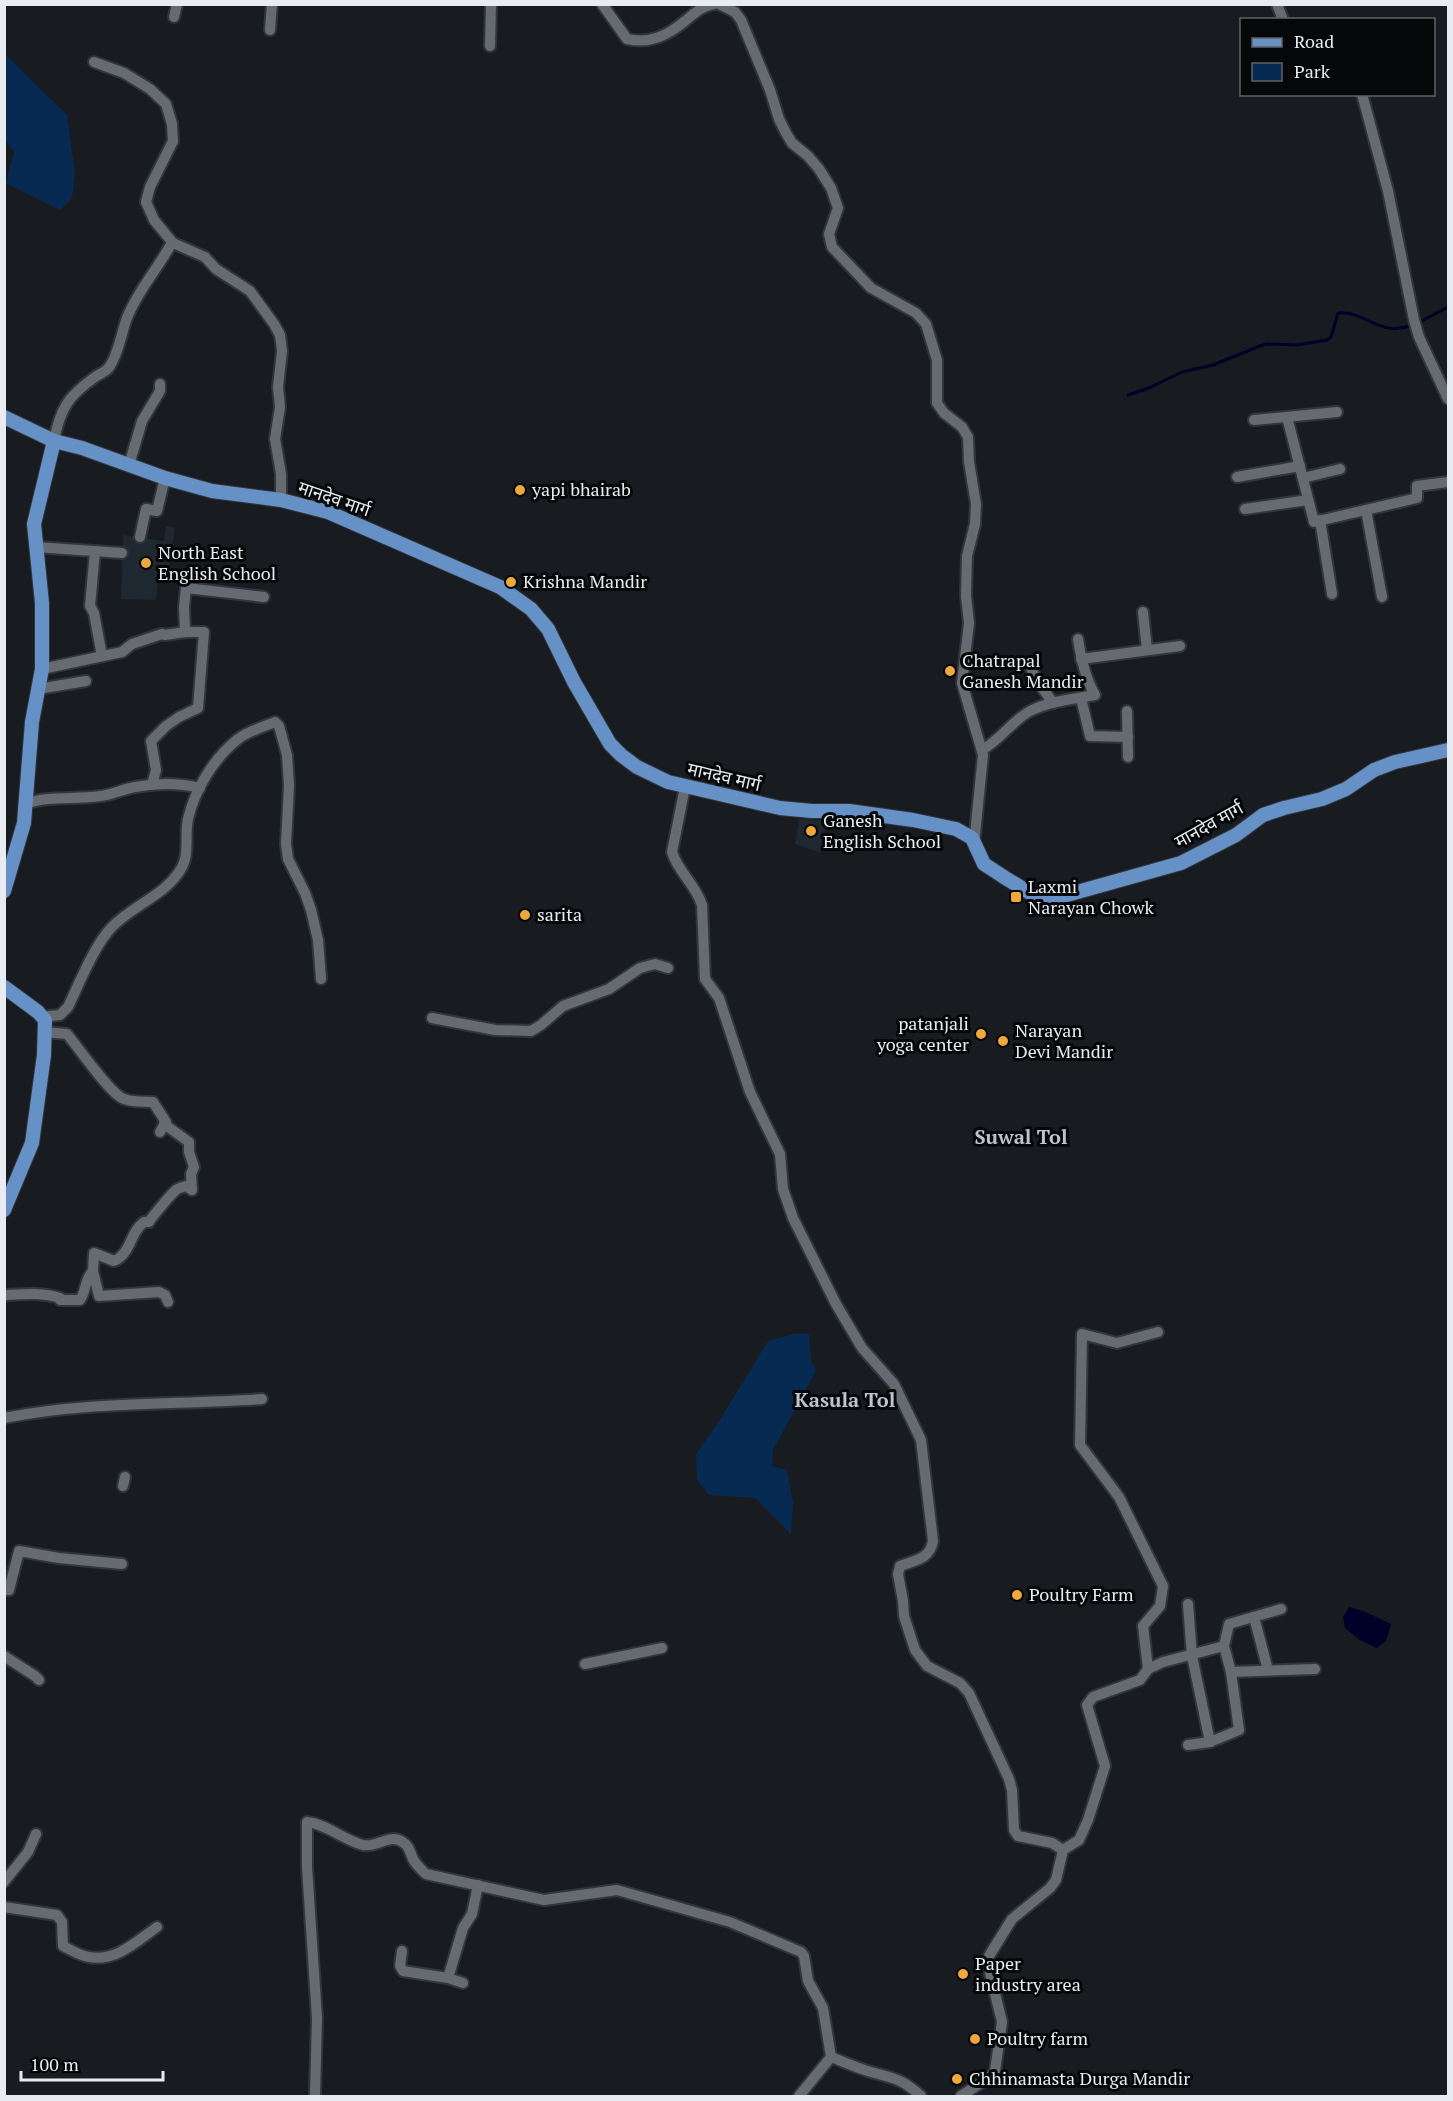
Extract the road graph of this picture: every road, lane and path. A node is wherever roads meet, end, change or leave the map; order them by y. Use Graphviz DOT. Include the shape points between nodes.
graph roads {
  1 [pos="177,4"];
  2 [pos="272,4"];
  3 [pos="491,4"];
  4 [pos="603,4"];
  5 [pos="714,4"];
  6 [pos="719,4"];
  7 [pos="174,17"];
  8 [pos="270,30"];
  9 [pos="490,46"];
  10 [pos="94,62"];
  11 [pos="1363,96"];
  12 [pos="173,243"];
  13 [pos="160,384"];
  14 [pos="1449,399"];
  15 [pos="1337,412"];
  16 [pos="4,417"];
  17 [pos="1287,417"];
  18 [pos="1254,420"];
  19 [pos="54,441"];
  20 [pos="129,465"];
  21 [pos="1300,466"];
  22 [pos="1340,470"];
  23 [pos="1237,477"];
  24 [pos="165,478"];
  25 [pos="1303,478"];
  26 [pos="1449,482"];
  27 [pos="281,500"];
  28 [pos="1308,500"];
  29 [pos="1245,509"];
  30 [pos="1366,510"];
  31 [pos="1320,520"];
  32 [pos="140,537"];
  33 [pos="36,547"];
  34 [pos="95,551"];
  35 [pos="122,553"];
  36 [pos="1332,594"];
  37 [pos="264,597"];
  38 [pos="1382,597"];
  39 [pos="1143,612"];
  40 [pos="185,632"];
  41 [pos="1078,639"];
  42 [pos="1180,646"];
  43 [pos="1147,650"];
  44 [pos="102,656"];
  45 [pos="1081,659"];
  46 [pos="1030,666"];
  47 [pos="42,669"];
  48 [pos="86,681"];
  49 [pos="38,689"];
  50 [pos="1081,698"];
  51 [pos="1053,703"];
  52 [pos="1127,711"];
  53 [pos="1128,737"];
  54 [pos="982,750"];
  55 [pos="1449,750"];
  56 [pos="1128,757"];
  57 [pos="152,785"];
  58 [pos="685,787"];
  59 [pos="200,788"];
  60 [pos="26,804"];
  61 [pos="974,845"];
  62 [pos="5,889"];
  63 [pos="668,968"];
  64 [pos="321,979"];
  65 [pos="4,987"];
  66 [pos="432,1018"];
  67 [pos="44,1026"];
  68 [pos="4,1210"];
  69 [pos="93,1271"];
  70 [pos="4,1295"];
  71 [pos="168,1302"];
  72 [pos="1158,1332"];
  73 [pos="262,1399"];
  74 [pos="4,1418"];
  75 [pos="122,1564"];
  76 [pos="4,1590"];
  77 [pos="1188,1604"];
  78 [pos="1281,1610"];
  79 [pos="1254,1617"];
  80 [pos="1224,1646"];
  81 [pos="662,1648"];
  82 [pos="4,1656"];
  83 [pos="1192,1656"];
  84 [pos="585,1664"];
  85 [pos="1148,1669"];
  86 [pos="1315,1669"];
  87 [pos="1268,1670"];
  88 [pos="1231,1672"];
  89 [pos="39,1680"];
  90 [pos="1210,1742"];
  91 [pos="1188,1745"];
  92 [pos="36,1834"];
  93 [pos="1063,1850"];
  94 [pos="4,1881"];
  95 [pos="478,1885"];
  96 [pos="4,1907"];
  97 [pos="157,1927"];
  98 [pos="402,1951"];
  99 [pos="448,1978"];
  100 [pos="463,1983"];
  101 [pos="831,2057"];
  102 [pos="315,2097"];
  103 [pos="799,2097"];
  104 [pos="921,2097"];
  105 [pos="961,2097"];
  1 -- 7 [label="street"];
  2 -- 8 [label="street"];
  3 -- 9 [label="street"];
  4 -- 5 [label="street" via="627,39 638,41 656,39 698,10"];
  6 -- 54 [label="street" via="741,20 786,133 831,188 838,208 829,234 832,248 871,288 916,313 926,324 937,360 938,403 968,437 975,524 967,556 969,622 962,683"];
  10 -- 12 [label="street" via="124,73 166,104 173,141 146,202 154,220"];
  11 -- 14 [label="street" via="1393,210 1419,338"];
  12 -- 19 [label="street" via="135,302 112,363 64,406"];
  12 -- 27 [label="street" via="205,257 250,291 280,335 280,407 275,439"];
  13 -- 20 [label="street" via="160,391 142,421"];
  15 -- 17 [label="street"];
  16 -- 19 [label="main road, मानदेव मार्ग"];
  17 -- 18 [label="street"];
  17 -- 21 [label="street"];
  19 -- 20 [label="main road, मानदेव मार्ग"];
  19 -- 33 [label="main road" via="34,524"];
  20 -- 24 [label="main road, मानदेव मार्ग"];
  21 -- 23 [label="street"];
  21 -- 25 [label="street"];
  22 -- 25 [label="street"];
  24 -- 27 [label="main road, मानदेव मार्ग" via="212,491"];
  24 -- 32 [label="street" via="157,511 147,509"];
  25 -- 28 [label="street"];
  26 -- 30 [label="street" via="1417,486 1417,498"];
  27 -- 58 [label="main road, मानदेव मार्ग" via="328,512 500,586 531,609 548,628 610,744 637,767"];
  28 -- 29 [label="street"];
  28 -- 31 [label="street" via="1314,522"];
  30 -- 31 [label="street"];
  30 -- 38 [label="street"];
  31 -- 36 [label="street"];
  33 -- 34 [label="street"];
  33 -- 47 [label="main road" via="42,603"];
  34 -- 35 [label="street"];
  34 -- 44 [label="street" via="90,606"];
  37 -- 40 [label="street" via="186,588"];
  39 -- 43 [label="street"];
  40 -- 44 [label="street" via="162,634 132,644 122,652"];
  40 -- 57 [label="street" via="204,632 198,708 172,722 151,741 156,770"];
  41 -- 45 [label="street"];
  42 -- 43 [label="street"];
  43 -- 45 [label="street"];
  44 -- 47 [label="street"];
  45 -- 50 [label="street" via="1095,695"];
  46 -- 51 [label="street"];
  47 -- 49 [label="main road"];
  48 -- 49 [label="street"];
  49 -- 60 [label="main road"];
  50 -- 51 [label="street"];
  50 -- 53 [label="street" via="1090,736"];
  51 -- 54 [label="street" via="1029,712"];
  52 -- 53 [label="street"];
  53 -- 56 [label="street"];
  54 -- 61 [label="street"];
  55 -- 61 [label="main road, मानदेव मार्ग" via="1395,762 1322,799 1263,815 1236,835 1181,863 1062,896 1032,894 984,864"];
  57 -- 59 [label="street" via="179,783"];
  57 -- 60 [label="street" via="101,796 39,799"];
  58 -- 61 [label="main road, मानदेव मार्ग" via="780,808 849,811 913,820 956,829 972,838"];
  58 -- 93 [label="street" via="672,852 702,905 705,979 719,998 750,1092 780,1154 783,1189 793,1218 861,1348 894,1384 921,1440 932,1550 900,1566 898,1574 904,1616 915,1650 927,1666 965,1687 976,1705 1009,1779 1012,1822 1018,1836 1053,1843"];
  59 -- 64 [label="street" via="217,758 239,737 275,722 279,726 289,785 288,859 311,910"];
  59 -- 67 [label="street" via="188,820 187,853 181,870 165,887 110,928 68,1007 60,1015 49,1016"];
  60 -- 62 [label="main road"];
  63 -- 66 [label="street" via="655,964 640,968 609,989 563,1006 531,1030 495,1030"];
  65 -- 67 [label="main road" via="38,1012"];
  67 -- 68 [label="main road" via="32,1143"];
  67 -- 69 [label="street" via="67,1034 108,1087 123,1099 153,1102 166,1122 162,1128 189,1142 194,1167 192,1190 186,1186 177,1189 149,1222 139,1226 118,1260 94,1253"];
  69 -- 70 [label="street" via="80,1300 31,1293"];
  69 -- 71 [label="street" via="99,1296 159,1292"];
  72 -- 85 [label="street" via="1117,1343 1083,1334 1080,1445 1119,1497 1163,1586 1160,1606 1143,1626"];
  73 -- 74 [label="street" via="92,1406"];
  75 -- 76 [label="street" via="19,1551 9,1590"];
  77 -- 83 [label="street"];
  78 -- 79 [label="street"];
  79 -- 80 [label="street" via="1230,1624"];
  79 -- 87 [label="street"];
  80 -- 83 [label="street"];
  80 -- 88 [label="street"];
  81 -- 84 [label="street"];
  82 -- 89 [label="street"];
  83 -- 85 [label="street"];
  83 -- 90 [label="street"];
  85 -- 93 [label="street" via="1140,1680 1093,1697 1087,1705 1105,1766 1079,1840"];
  86 -- 87 [label="street"];
  87 -- 88 [label="street"];
  88 -- 90 [label="street" via="1239,1730"];
  90 -- 91 [label="street"];
  92 -- 94 [label="street" via="28,1852"];
  93 -- 105 [label="street" via="1056,1880 1012,1919 989,1956 1002,2022 995,2071"];
  95 -- 99 [label="street" via="472,1914 463,1928"];
  95 -- 101 [label="street" via="544,1900 617,1890 730,1922 792,1948 804,1956 808,1981 823,2008"];
  95 -- 102 [label="street" via="426,1874 408,1847 396,1839 364,1845 307,1822 317,2018"];
  96 -- 97 [label="street" via="57,1915 62,1922 63,1946 88,1957 105,1958 123,1952"];
  98 -- 99 [label="street" via="400,1966 404,1971"];
  99 -- 100 [label="street"];
  101 -- 103 [label="street"];
  101 -- 104 [label="street" via="896,2078"];
}
